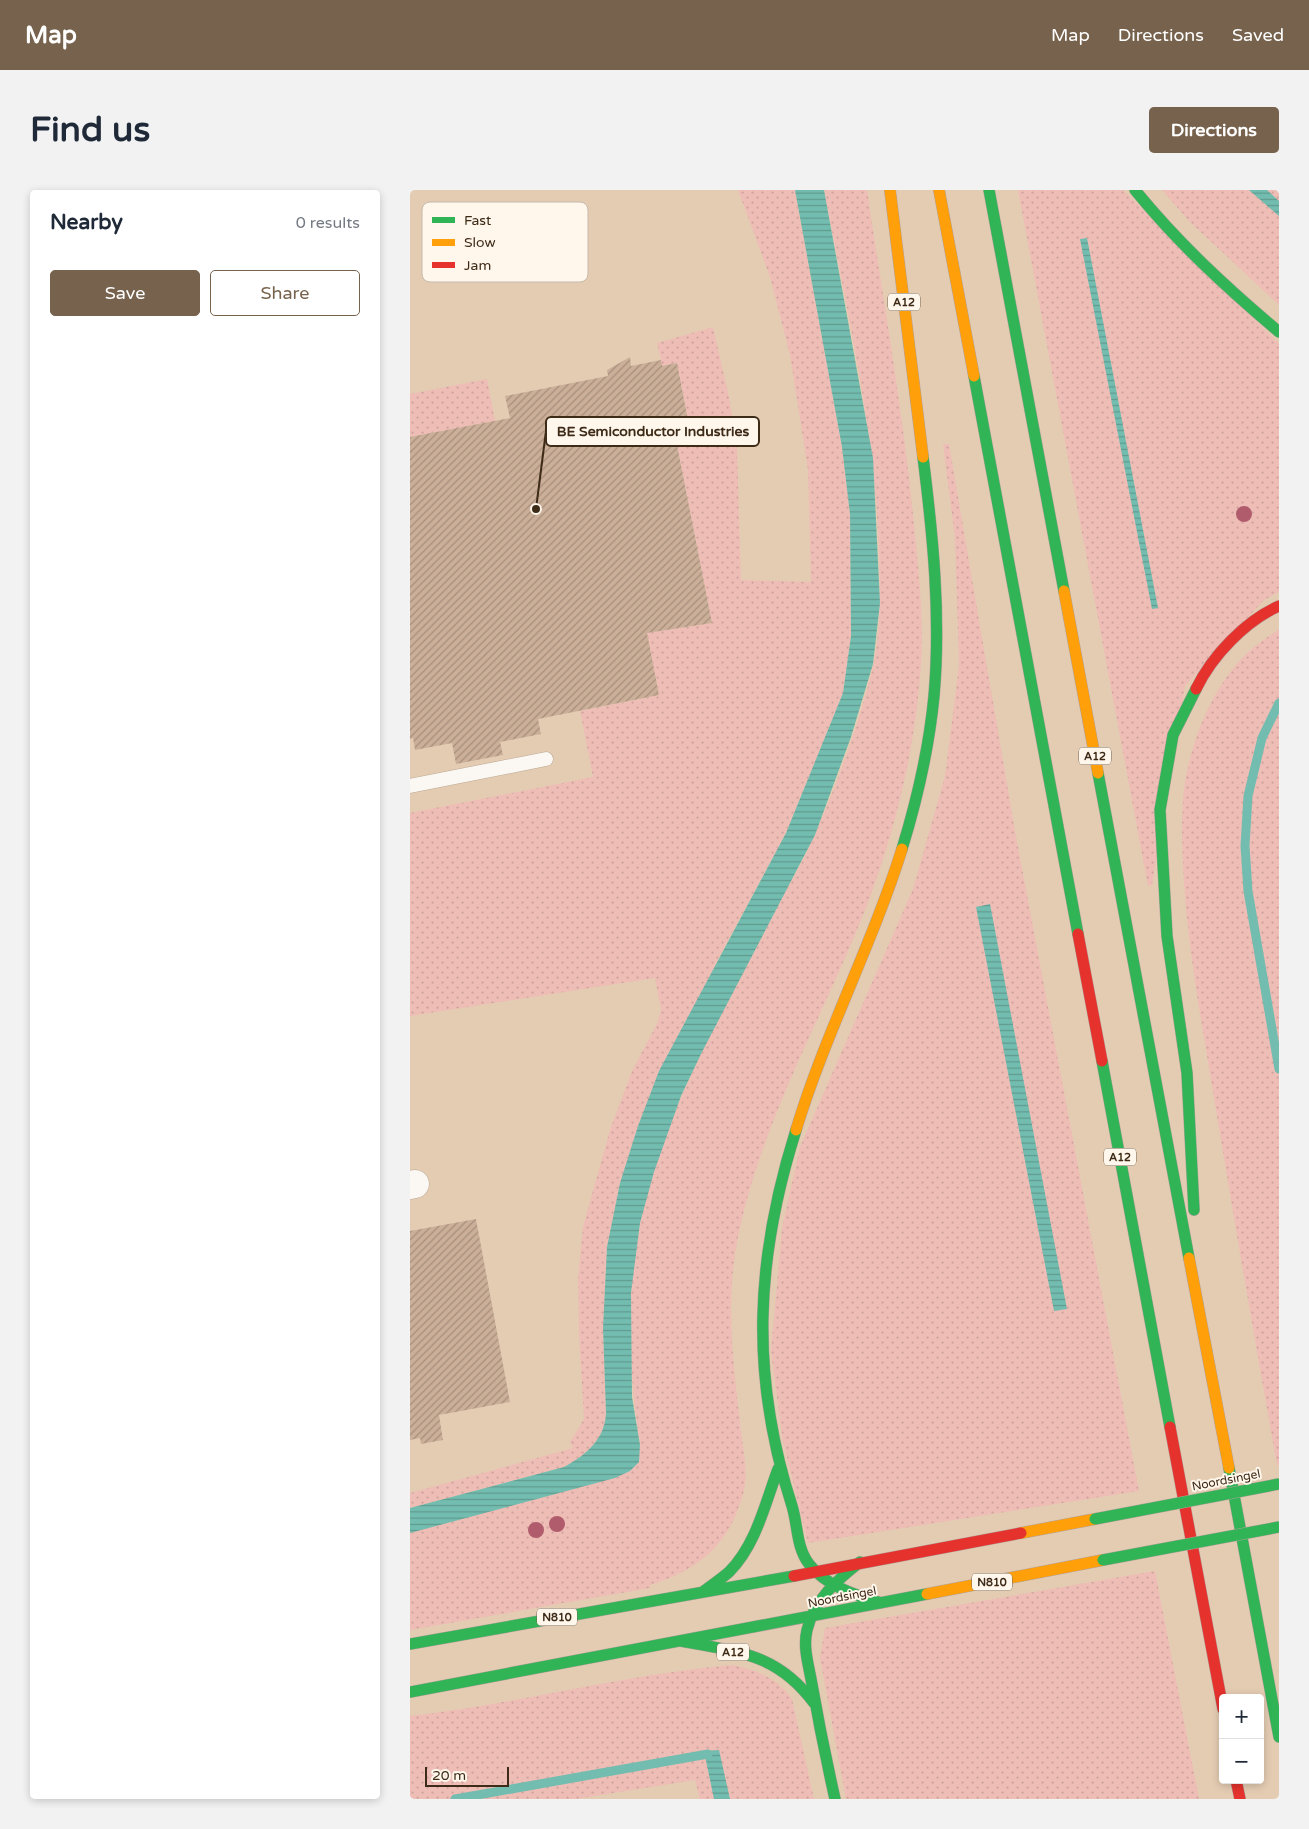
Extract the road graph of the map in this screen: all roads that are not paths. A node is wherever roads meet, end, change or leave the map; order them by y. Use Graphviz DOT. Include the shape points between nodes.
graph roads {
  1 [pos="890,190"];
  2 [pos="939,190"];
  3 [pos="989,190"];
  4 [pos="1135,190"];
  5 [pos="1279,332"];
  6 [pos="1279,606"];
  7 [pos="546,759"];
  8 [pos="410,786"];
  9 [pos="1200,1321"];
  10 [pos="778,1468"];
  11 [pos="1279,1484"];
  12 [pos="1279,1527"];
  13 [pos="860,1562"];
  14 [pos="816,1571"];
  15 [pos="833,1584"];
  16 [pos="704,1591"];
  17 [pos="881,1603"];
  18 [pos="811,1617"];
  19 [pos="681,1641"];
  20 [pos="410,1644"];
  21 [pos="410,1692"];
  22 [pos="1220,1694"];
  23 [pos="815,1704"];
  24 [pos="1279,1738"];
  25 [pos="1237,1784"];
  26 [pos="835,1799"];
  27 [pos="1240,1799"];
  1 -- 10 [label="main road, A12" via="934,554 934,696 925,752 902,846 886,897 818,1064 787,1162 768,1244 763,1294 764,1354"];
  2 -- 22 [label="main road, A12"];
  3 -- 9 [label="main road, A12"];
  4 -- 5 [label="main road" via="1152,212 1243,303"];
  6 -- 9 [label="main road, A12" via="1235,637 1201,679 1173,735 1160,810 1167,936 1187,1073"];
  7 -- 8 [label="lane"];
  9 -- 24 [label="main road, A12"];
  10 -- 14 [label="main road, A12" via="793,1506 801,1549"];
  10 -- 16 [label="main road, A12" via="760,1520 744,1553 729,1572"];
  11 -- 13 [label="main road, Noordsingel / N810, bridge"];
  12 -- 17 [label="main road, Noordsingel / N810, bridge"];
  13 -- 14 [label="main road, Noordsingel / N810"];
  13 -- 15 [label="main road, A12"];
  14 -- 15 [label="main road, A12"];
  14 -- 16 [label="main road, Noordsingel / N810"];
  15 -- 17 [label="main road, A12" via="851,1594"];
  15 -- 18 [label="main road, A12"];
  16 -- 20 [label="main road, Noordsingel / N810"];
  17 -- 18 [label="main road, Noordsingel / N810"];
  18 -- 19 [label="main road, Noordsingel / N810"];
  18 -- 23 [label="main road, A12" via="807,1632 808,1663"];
  19 -- 21 [label="main road, Noordsingel / N810"];
  19 -- 23 [label="main road, A12" via="776,1664 805,1688"];
  23 -- 26 [label="main road, A12"];
  25 -- 27 [label="main road"];
}
